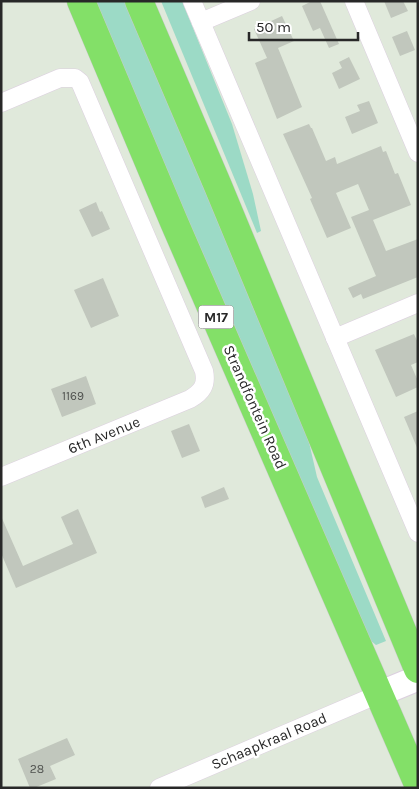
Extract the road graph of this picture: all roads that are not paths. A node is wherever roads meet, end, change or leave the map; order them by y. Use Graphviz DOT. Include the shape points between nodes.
graph roads {
  1 [pos="81,1"];
  2 [pos="139,1"];
  3 [pos="192,1"];
  4 [pos="251,1"];
  5 [pos="354,1"];
  6 [pos="201,22"];
  7 [pos="1,103"];
  8 [pos="412,123"];
  9 [pos="418,153"];
  10 [pos="418,303"];
  11 [pos="335,338"];
  12 [pos="1,477"];
  13 [pos="418,533"];
  14 [pos="418,669"];
  15 [pos="418,678"];
  16 [pos="379,694"];
  17 [pos="418,784"];
  18 [pos="159,788"];
  1 -- 16 [label="main road, Strandfontein Road / M17"];
  2 -- 14 [label="main road"];
  3 -- 6 [label="street"];
  4 -- 6 [label="street"];
  5 -- 8 [label="street"];
  6 -- 11 [label="street"];
  7 -- 12 [label="street, 6th Avenue" via="60,78 75,78 80,82 206,380 199,394 190,399"];
  8 -- 9 [label="street"];
  10 -- 11 [label="street"];
  11 -- 13 [label="street"];
  15 -- 16 [label="main road"];
  16 -- 17 [label="main road, Strandfontein Road / M17"];
  16 -- 18 [label="street, Schaapkraal Road"];
}
